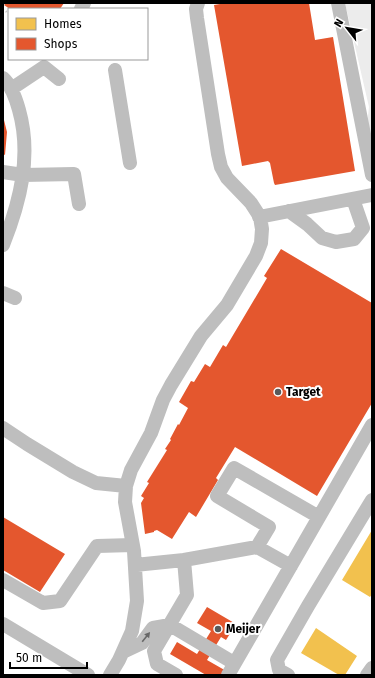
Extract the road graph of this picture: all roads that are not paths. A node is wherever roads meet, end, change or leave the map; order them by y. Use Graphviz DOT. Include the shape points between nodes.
graph roads {
  1 [pos="198,3"];
  2 [pos="338,3"];
  3 [pos="46,63"];
  4 [pos="115,70"];
  5 [pos="59,79"];
  6 [pos="7,83"];
  7 [pos="130,164"];
  8 [pos="3,172"];
  9 [pos="23,175"];
  10 [pos="372,175"];
  11 [pos="372,195"];
  12 [pos="352,199"];
  13 [pos="79,204"];
  14 [pos="289,211"];
  15 [pos="259,216"];
  16 [pos="3,245"];
  17 [pos="372,425"];
  18 [pos="3,428"];
  19 [pos="126,486"];
  20 [pos="372,500"];
  21 [pos="319,517"];
  22 [pos="133,545"];
  23 [pos="257,547"];
  24 [pos="184,560"];
  25 [pos="135,565"];
  26 [pos="291,566"];
  27 [pos="3,580"];
  28 [pos="3,624"];
  29 [pos="170,624"];
  30 [pos="123,652"];
  31 [pos="372,668"];
  32 [pos="231,669"];
  33 [pos="88,675"];
  34 [pos="110,675"];
  35 [pos="176,675"];
  36 [pos="288,675"];
  37 [pos="367,675"];
  1 -- 15 [label="street" via="197,18 221,168"];
  2 -- 10 [label="street"];
  3 -- 5 [label="street"];
  3 -- 6 [label="street"];
  4 -- 7 [label="street"];
  6 -- 9 [label="street" via="17,101 23,122"];
  8 -- 9 [label="street"];
  9 -- 13 [label="street" via="74,174"];
  9 -- 16 [label="street" via="18,200"];
  11 -- 12 [label="street"];
  12 -- 14 [label="street"];
  12 -- 14 [label="street" via="363,228 354,239 336,242 322,238"];
  14 -- 15 [label="street"];
  15 -- 19 [label="street" via="262,229 256,256 227,305 202,336 171,385"];
  17 -- 21 [label="street"];
  18 -- 19 [label="street" via="73,472 96,483"];
  19 -- 22 [label="street" via="125,502"];
  20 -- 36 [label="street" via="277,660 279,670"];
  21 -- 23 [label="street" via="234,468 217,496 269,526"];
  21 -- 26 [label="street"];
  22 -- 25 [label="street"];
  22 -- 27 [label="street" via="97,546 60,601 43,603"];
  23 -- 24 [label="street"];
  23 -- 26 [label="street"];
  24 -- 25 [label="street"];
  24 -- 29 [label="street" via="187,595"];
  25 -- 30 [label="street" via="138,600 132,631"];
  26 -- 32 [label="street"];
  28 -- 33 [label="street"];
  30 -- 29 [label="street, one-way" via="142,643 154,628"];
  29 -- 32 [label="street"];
  29 -- 35 [label="street" via="154,651 157,664"];
  30 -- 34 [label="street"];
  31 -- 37 [label="street"];
}
